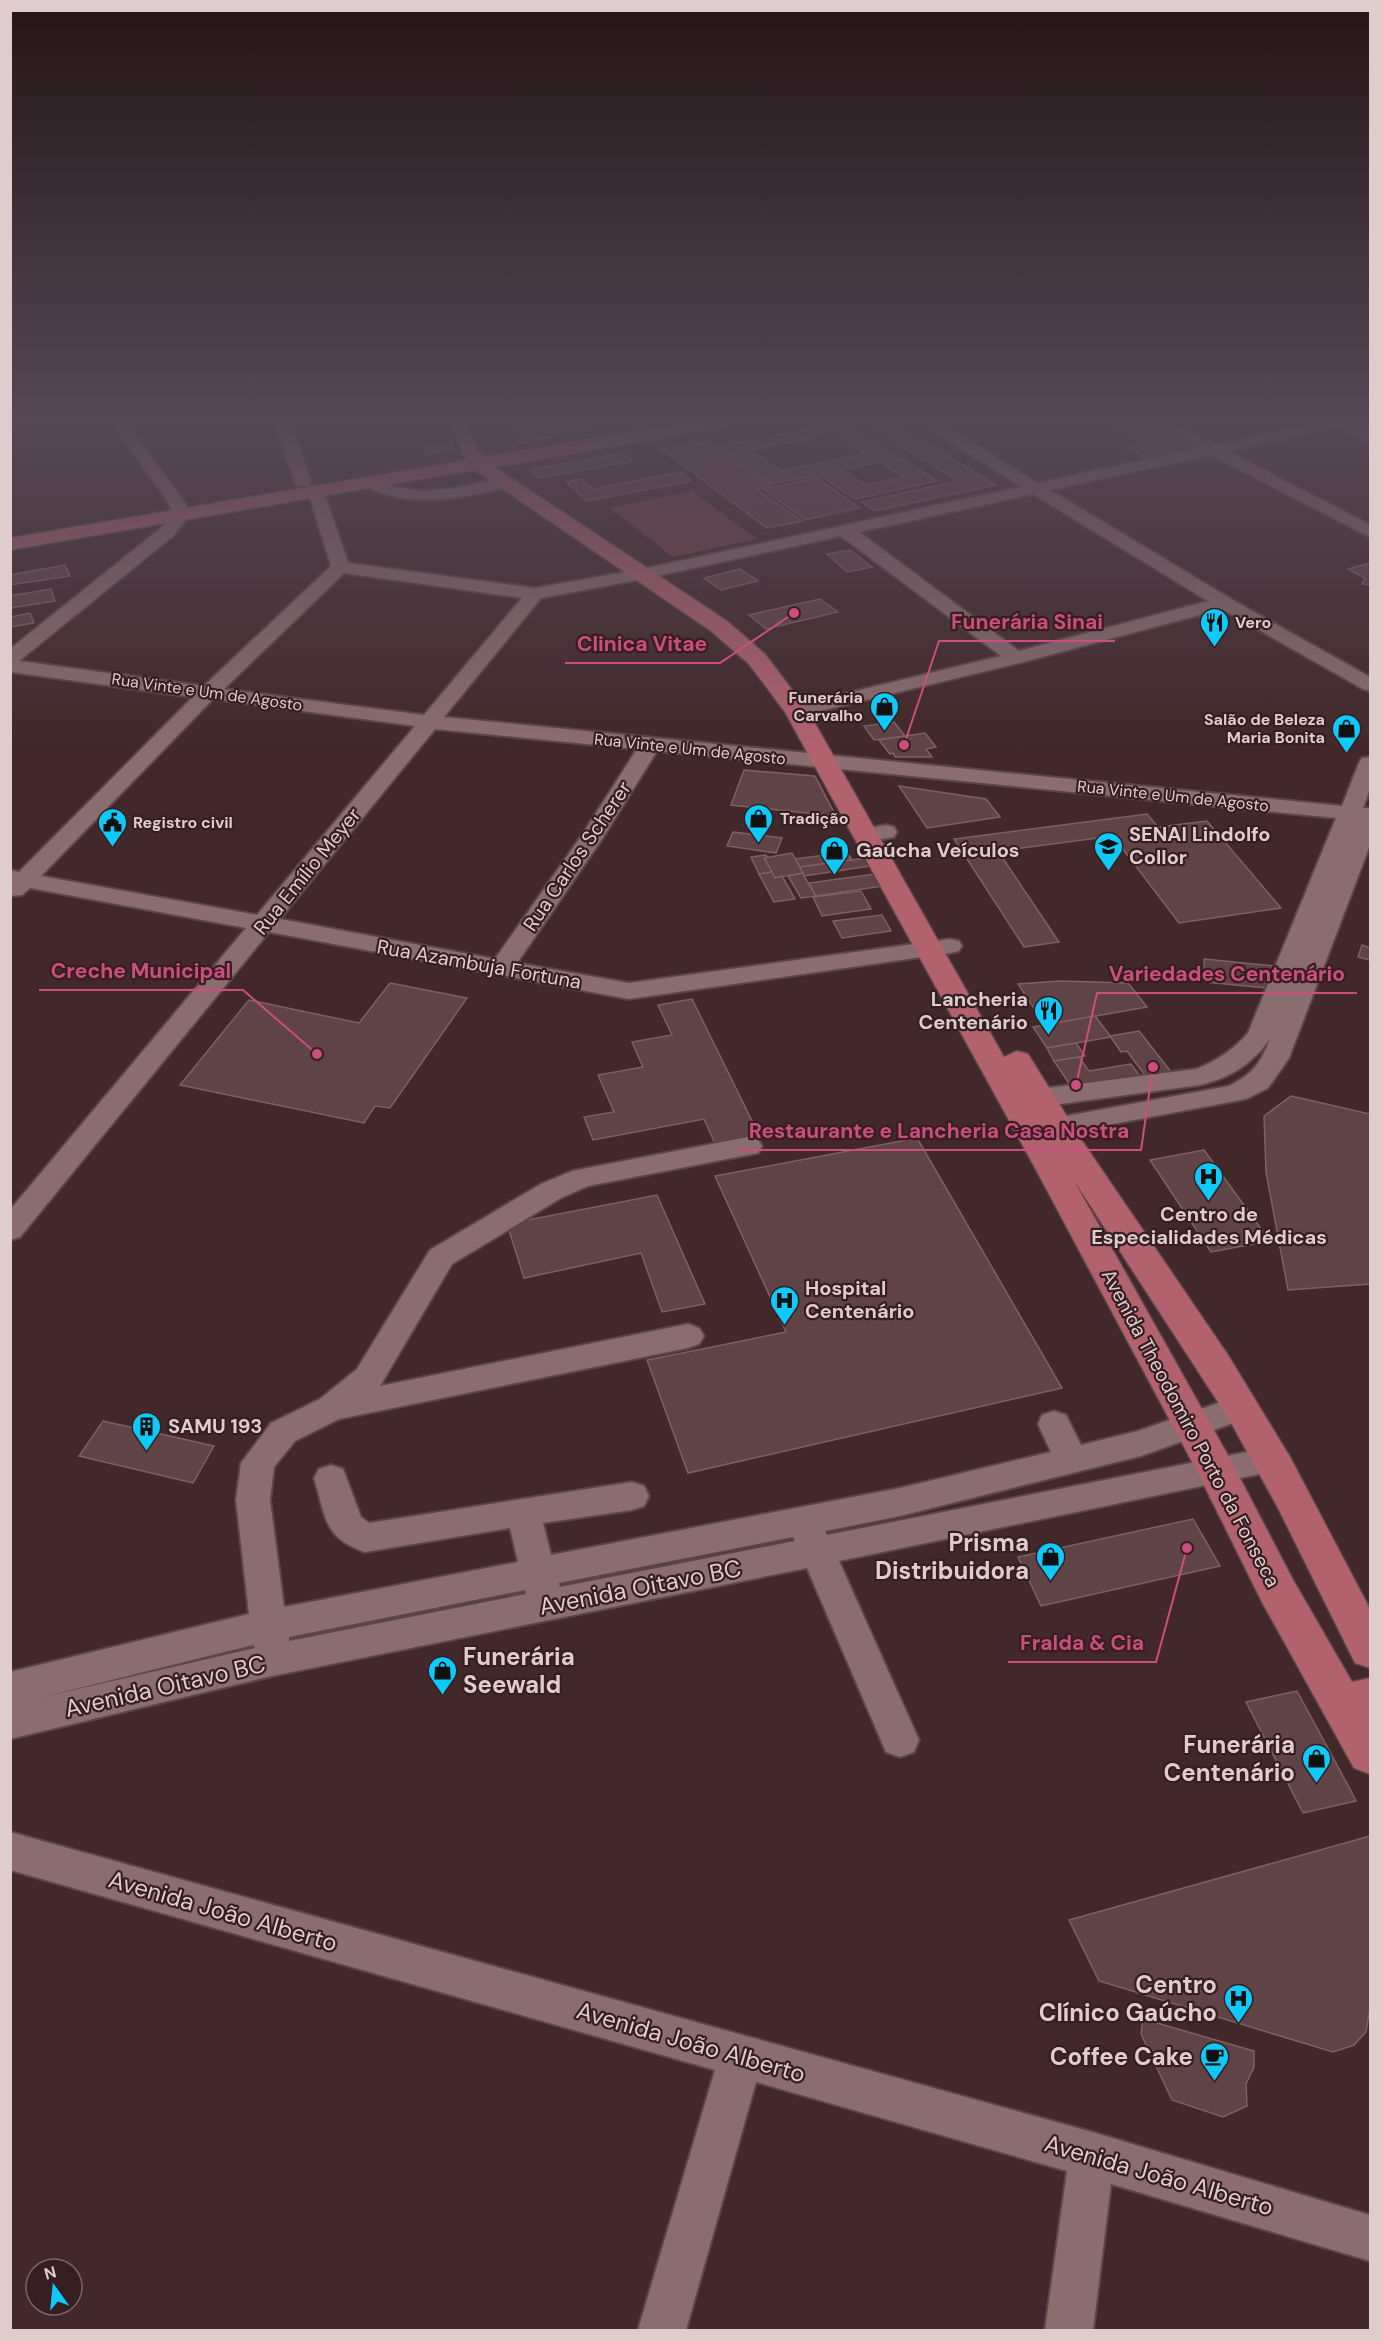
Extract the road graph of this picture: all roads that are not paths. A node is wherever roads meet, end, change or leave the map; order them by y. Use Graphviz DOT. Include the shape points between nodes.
graph roads {
  1 [pos="76,530"];
  2 [pos="168,530"];
  3 [pos="326,530"];
  4 [pos="588,530"];
  5 [pos="837,530"];
  6 [pos="845,530"];
  7 [pos="1105,530"];
  8 [pos="10,544"];
  9 [pos="340,567"];
  10 [pos="650,572"];
  11 [pos="535,594"];
  12 [pos="1224,603"];
  13 [pos="1016,658"];
  14 [pos="10,659"];
  15 [pos="10,666"];
  16 [pos="1371,685"];
  17 [pos="210,693"];
  18 [pos="806,709"];
  19 [pos="429,722"];
  20 [pos="650,745"];
  21 [pos="1371,763"];
  22 [pos="837,764"];
  23 [pos="1363,815"];
  24 [pos="15,883"];
  25 [pos="263,925"];
  26 [pos="940,948"];
  27 [pos="502,967"];
  28 [pos="1034,1114"];
  29 [pos="748,1146"];
  30 [pos="10,1230"];
  31 [pos="1144,1259"];
  32 [pos="1104,1266"];
  33 [pos="687,1336"];
  34 [pos="1240,1407"];
  35 [pos="332,1408"];
  36 [pos="1054,1424"];
  37 [pos="1192,1425"];
  38 [pos="1071,1458"];
  39 [pos="1272,1460"];
  40 [pos="1216,1470"];
  41 [pos="331,1478"];
  42 [pos="632,1496"];
  43 [pos="523,1512"];
  44 [pos="811,1537"];
  45 [pos="543,1589"];
  46 [pos="270,1625"];
  47 [pos="1371,1650"];
  48 [pos="272,1660"];
  49 [pos="107,1683"];
  50 [pos="10,1689"];
  51 [pos="1356,1701"];
  52 [pos="10,1722"];
  53 [pos="900,1740"];
  54 [pos="1371,1754"];
  55 [pos="10,1851"];
  56 [pos="741,2056"];
  57 [pos="1092,2155"];
  58 [pos="1371,2238"];
  59 [pos="662,2331"];
  60 [pos="1070,2331"];
  1 -- 8 [label="main road"];
  2 -- 14 [label="street"];
  3 -- 9 [label="street"];
  4 -- 10 [label="main road, Avenida Theodomiro Porto da Fonseca"];
  5 -- 10 [label="street"];
  6 -- 13 [label="street"];
  7 -- 12 [label="street"];
  9 -- 11 [label="street"];
  9 -- 17 [label="street"];
  10 -- 11 [label="street"];
  10 -- 18 [label="main road, Avenida Theodomiro Porto da Fonseca" via="726,623"];
  11 -- 19 [label="street, Rua Emílio Meyer"];
  12 -- 13 [label="street"];
  12 -- 16 [label="street"];
  13 -- 18 [label="street"];
  15 -- 17 [label="street, Rua Vinte e Um de Agosto"];
  17 -- 19 [label="street, Rua Vinte e Um de Agosto"];
  17 -- 24 [label="street"];
  18 -- 22 [label="main road, Avenida Theodomiro Porto da Fonseca"];
  19 -- 20 [label="street, Rua Vinte e Um de Agosto"];
  19 -- 25 [label="street, Rua Emílio Meyer"];
  20 -- 22 [label="street, Rua Vinte e Um de Agosto"];
  20 -- 27 [label="street, Rua Carlos Scherer" via="593,836"];
  21 -- 23 [label="street"];
  22 -- 23 [label="street, Rua Vinte e Um de Agosto"];
  22 -- 26 [label="main road, Avenida Theodomiro Porto da Fonseca"];
  23 -- 28 [label="street" via="1310,940 1276,1058 1258,1082 1236,1093"];
  24 -- 25 [label="street, Rua Azambuja Fortuna"];
  25 -- 27 [label="street, Rua Azambuja Fortuna"];
  25 -- 30 [label="street, Rua Emílio Meyer"];
  26 -- 27 [label="street, Rua Azambuja Fortuna" via="629,991"];
  26 -- 28 [label="main road, Avenida Theodomiro Porto da Fonseca"];
  28 -- 31 [label="main road, Avenida Theodomiro Porto da Fonseca"];
  28 -- 32 [label="main road, Avenida Theodomiro Porto da Fonseca"];
  29 -- 35 [label="street" via="582,1178 551,1191 441,1257 368,1378"];
  31 -- 32 [label="main road"];
  31 -- 34 [label="main road, Avenida Theodomiro Porto da Fonseca"];
  32 -- 37 [label="main road, Avenida Theodomiro Porto da Fonseca"];
  33 -- 35 [label="street"];
  34 -- 37 [label="street, Avenida Oitavo BC"];
  34 -- 39 [label="main road, Avenida Theodomiro Porto da Fonseca"];
  35 -- 46 [label="street" via="283,1432 258,1463 253,1500"];
  36 -- 38 [label="street"];
  37 -- 38 [label="street, Avenida Oitavo BC" via="1141,1443"];
  37 -- 40 [label="main road, Avenida Theodomiro Porto da Fonseca"];
  38 -- 44 [label="street, Avenida Oitavo BC" via="900,1502"];
  39 -- 40 [label="street, Avenida Oitavo BC"];
  39 -- 47 [label="main road, Avenida Theodomiro Porto da Fonseca"];
  40 -- 44 [label="street, Avenida Oitavo BC"];
  40 -- 51 [label="main road, Avenida Theodomiro Porto da Fonseca" via="1277,1590"];
  41 -- 43 [label="street" via="346,1526 365,1538"];
  42 -- 43 [label="street"];
  43 -- 45 [label="street"];
  44 -- 45 [label="street, Avenida Oitavo BC"];
  44 -- 53 [label="street"];
  45 -- 46 [label="street, Avenida Oitavo BC"];
  45 -- 48 [label="street, Avenida Oitavo BC"];
  46 -- 48 [label="street"];
  46 -- 49 [label="street, Avenida Oitavo BC"];
  48 -- 49 [label="street, Avenida Oitavo BC"];
  49 -- 50 [label="street, Avenida Oitavo BC"];
  49 -- 52 [label="street, Avenida Oitavo BC"];
  51 -- 54 [label="main road, Avenida Theodomiro Porto da Fonseca"];
  55 -- 56 [label="street, Avenida João Alberto"];
  56 -- 57 [label="street, Avenida João Alberto"];
  56 -- 59 [label="street"];
  57 -- 58 [label="street, Avenida João Alberto"];
  57 -- 60 [label="street"];
}
